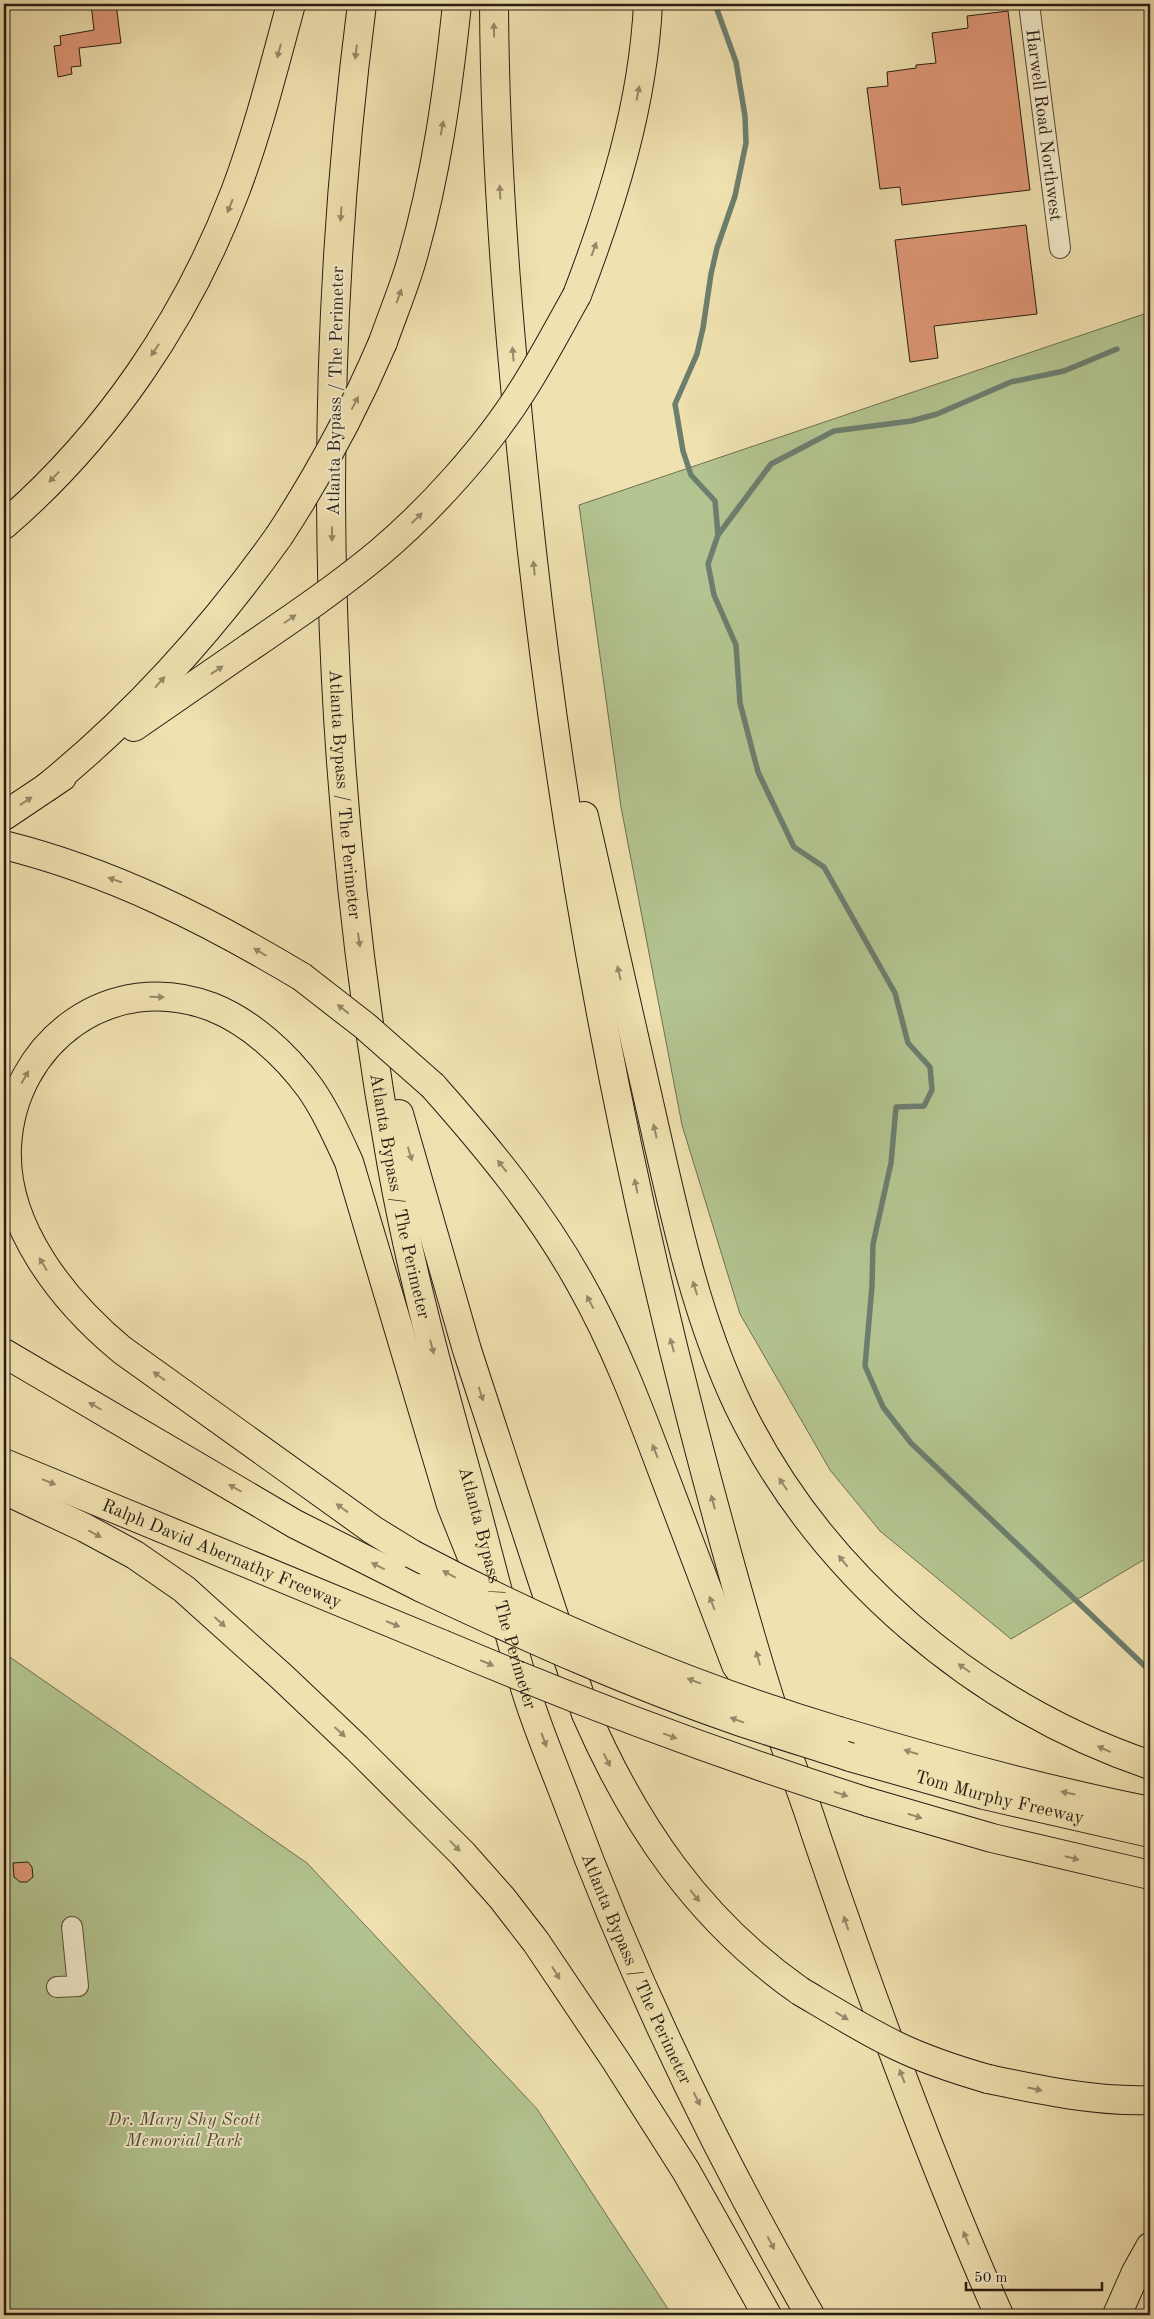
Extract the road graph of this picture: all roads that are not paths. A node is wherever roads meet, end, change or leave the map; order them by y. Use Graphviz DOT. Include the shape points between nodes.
graph roads {
  1 [pos="291,4"];
  2 [pos="362,4"];
  3 [pos="457,4"];
  4 [pos="494,4"];
  5 [pos="648,4"];
  6 [pos="1030,4"];
  7 [pos="1060,248"];
  8 [pos="4,525"];
  9 [pos="539,617"];
  10 [pos="48,787"];
  11 [pos="4,816"];
  12 [pos="4,845"];
  13 [pos="368,1007"];
  14 [pos="4,1353"];
  15 [pos="4,1463"];
  16 [pos="4,1490"];
  17 [pos="527,1694"];
  18 [pos="777,1722"];
  19 [pos="1150,1766"];
  20 [pos="1150,1811"];
  21 [pos="1150,1833"];
  22 [pos="1150,1875"];
  23 [pos="72,1927"];
  24 [pos="57,1987"];
  25 [pos="1150,2100"];
  26 [pos="1150,2247"];
  27 [pos="767,2315"];
  28 [pos="810,2315"];
  29 [pos="999,2315"];
  30 [pos="1117,2315"];
  1 -- 8 [label="highway, one-way" via="235,192 188,296 135,381 109,415 52,480"];
  2 -- 13 [label="highway, Atlanta Bypass / The Perimeter, one-way" via="350,100 336,277 332,553 341,784"];
  10 -- 3 [label="highway, one-way, bridge" via="141,704 218,617 279,536 360,395 383,342 410,264 433,176 451,69"];
  9 -- 4 [label="highway, one-way" via="502,226"];
  10 -- 5 [label="highway, one-way, bridge" via="322,596 379,552 475,454 521,393 576,295 610,205 628,140 639,86"];
  6 -- 7 [label="street, Harwell Road Northwest"];
  18 -- 9 [label="highway, one-way" via="703,1464 670,1335 608,1057 582,910"];
  19 -- 9 [label="highway, one-way" via="1113,1753 1042,1719 960,1666 914,1631 850,1570 781,1482 754,1435 713,1348 684,1255"];
  11 -- 10 [label="highway, one-way"];
  18 -- 12 [label="highway, one-way, bridge" via="736,1665 626,1375 584,1290 552,1235 478,1137 433,1086 365,1026 302,977 236,937 126,884"];
  13 -- 17 [label="highway, Atlanta Bypass / The Perimeter, one-way" via="392,1168 418,1287"];
  13 -- 25 [label="highway, one-way, bridge" via="467,1350 586,1714 598,1743 648,1834 697,1900 751,1953 800,1991 898,2047 988,2079 1046,2092"];
  21 -- 14 [label="highway, Tom Murphy Freeway, one-way, bridge" via="992,1798 740,1722 513,1630 296,1524"];
  15 -- 22 [label="highway, Ralph David Abernathy Freeway, one-way, bridge" via="554,1691 673,1737 868,1802 992,1838"];
  16 -- 27 [label="highway, one-way" via="135,1555 184,1589 282,1676 463,1854 536,1942 616,2061 686,2172"];
  20 -- 17 [label="highway, one-way, bridge" via="1042,1788 839,1731 732,1696 528,1613 412,1554 373,1530 122,1350 81,1313 45,1268 24,1228 11,1189 7,1160 8,1132 21,1084 34,1062 62,1031 90,1012 125,1000 157,997 194,1002 227,1014 265,1041 309,1088 332,1123 349,1162 450,1505"];
  17 -- 28 [label="highway, Atlanta Bypass / The Perimeter, one-way" via="600,1891 731,2168"];
  29 -- 18 [label="highway, one-way" via="919,2122"];
  23 -- 24 [label="street" via="78,1986"];
  26 -- 30 [label="highway"];
}
